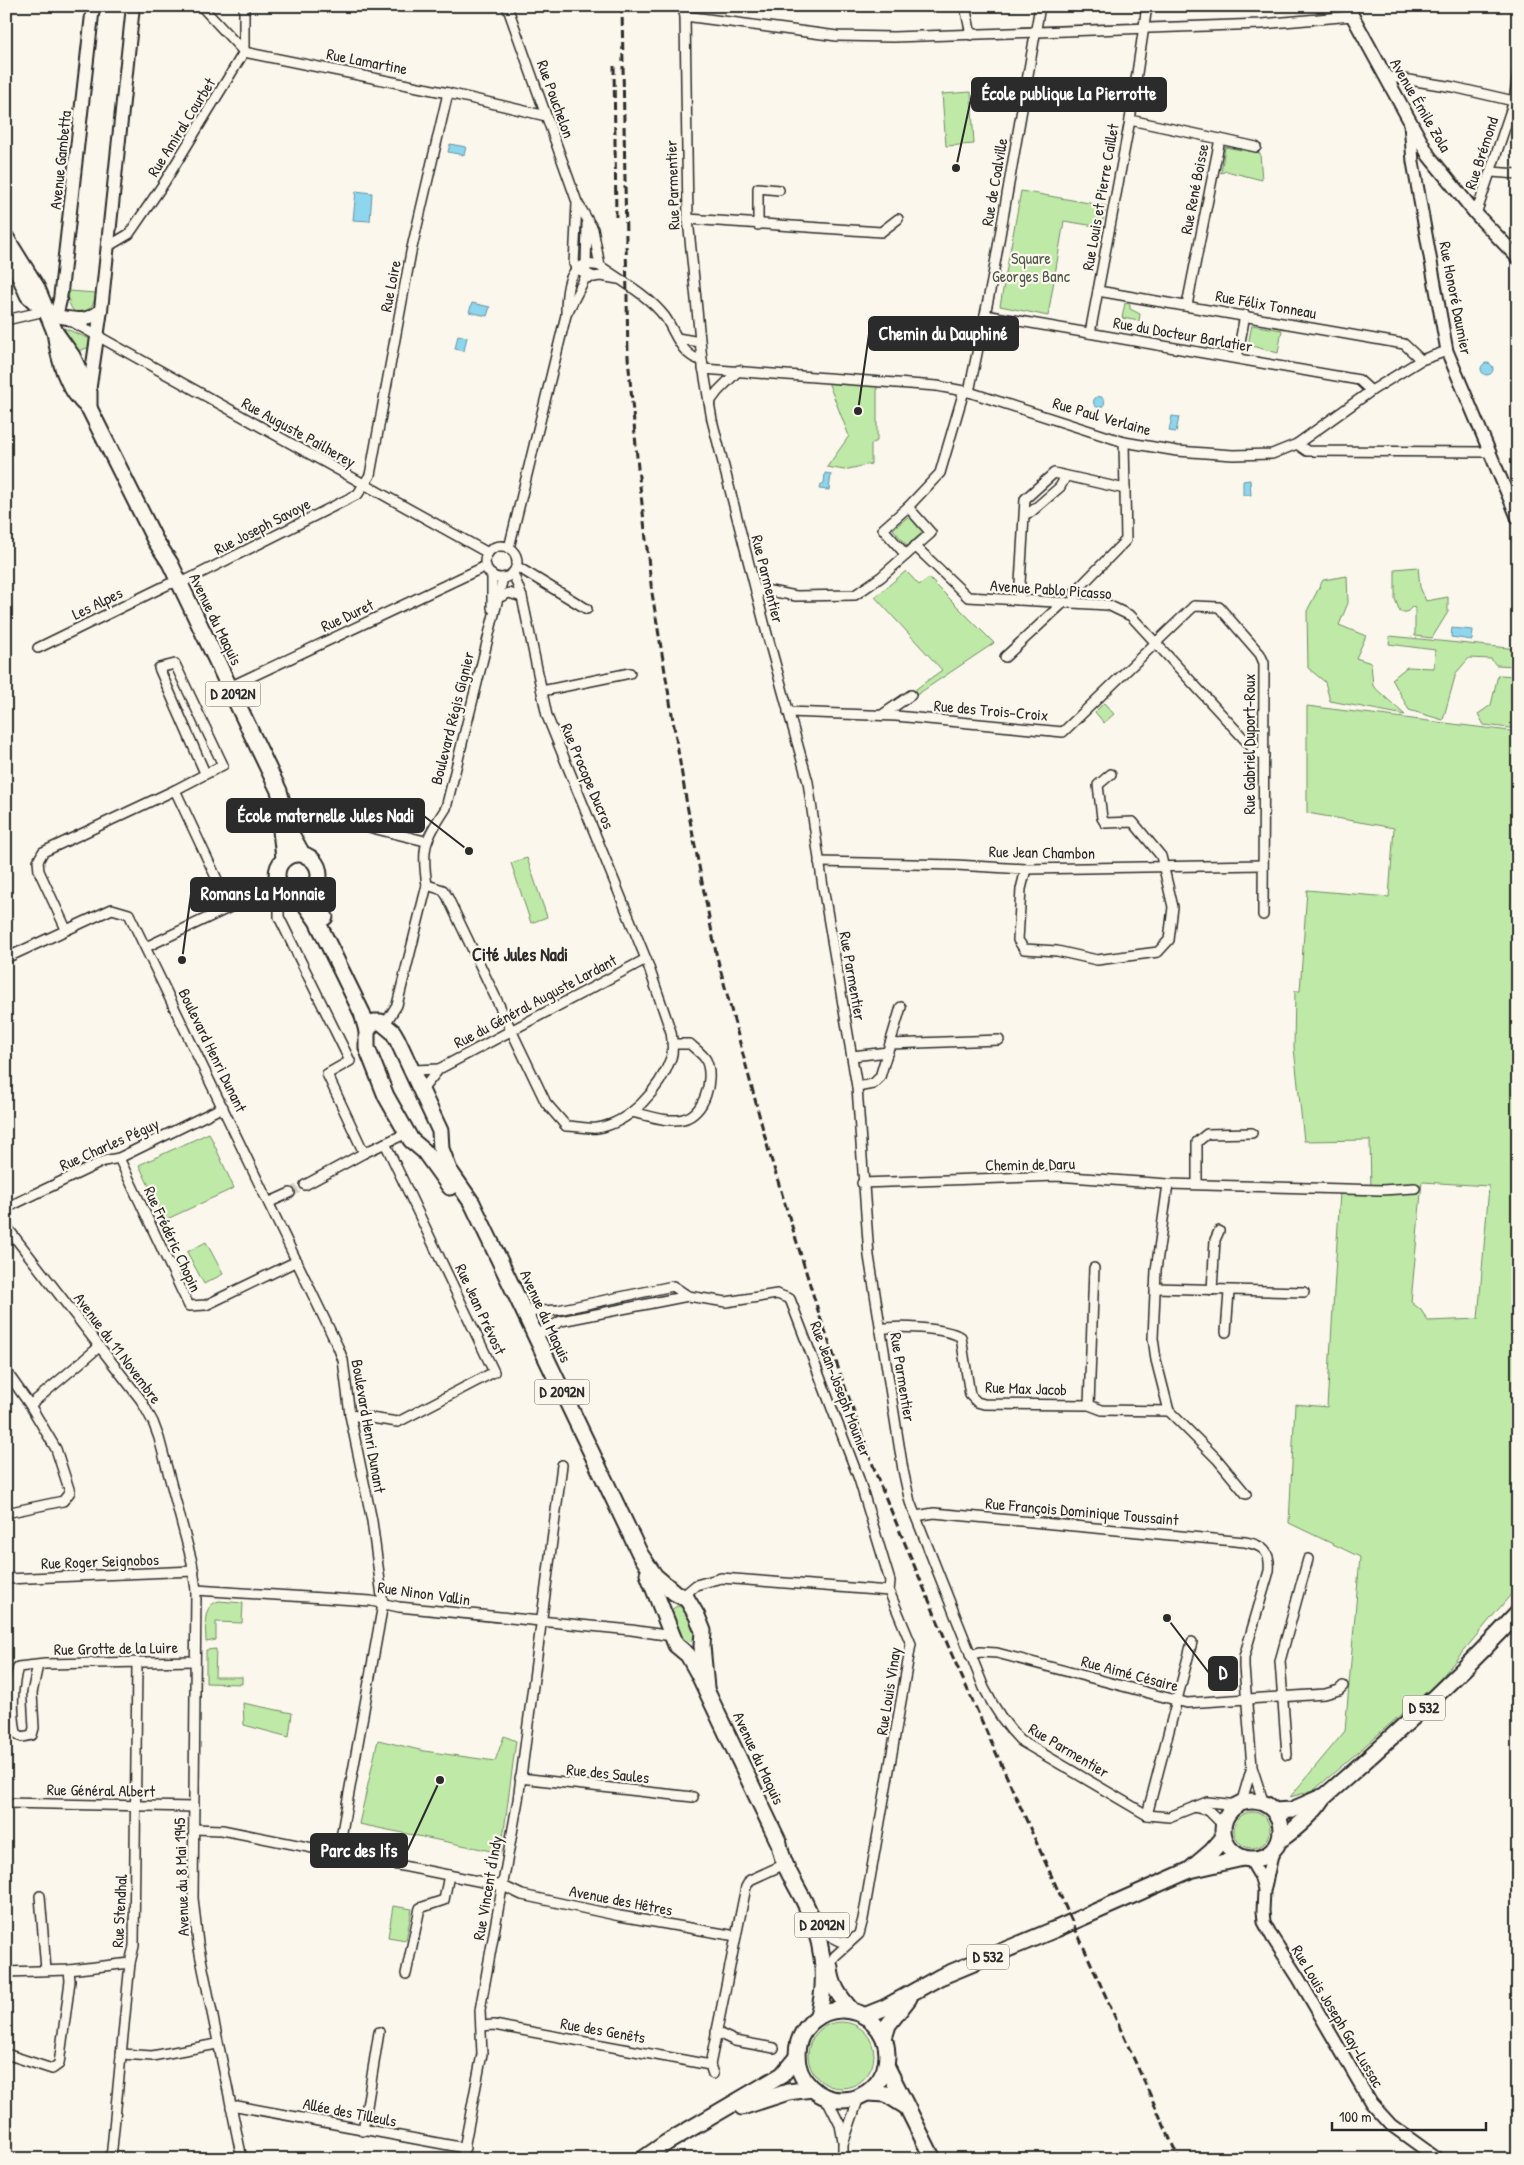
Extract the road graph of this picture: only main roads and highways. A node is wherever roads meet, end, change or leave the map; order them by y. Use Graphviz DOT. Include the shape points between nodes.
graph roads {
  1 [pos="93,6"];
  2 [pos="133,6"];
  3 [pos="1349,11"];
  4 [pos="6,238"];
  5 [pos="6,246"];
  6 [pos="1518,258"];
  7 [pos="101,310"];
  8 [pos="54,319"];
  9 [pos="89,392"];
  10 [pos="89,408"];
  11 [pos="282,811"];
  12 [pos="301,852"];
  13 [pos="284,858"];
  14 [pos="314,889"];
  15 [pos="289,892"];
  16 [pos="380,1023"];
  17 [pos="440,1140"];
  18 [pos="424,1150"];
  19 [pos="484,1228"];
  20 [pos="640,1554"];
  21 [pos="679,1594"];
  22 [pos="663,1612"];
  23 [pos="1518,1613"];
  24 [pos="702,1646"];
  25 [pos="686,1652"];
  26 [pos="706,1688"];
  27 [pos="1324,1796"];
  28 [pos="1269,1807"];
  29 [pos="1224,1831"];
  30 [pos="779,1843"];
  31 [pos="1276,1846"];
  32 [pos="1246,1859"];
  33 [pos="1190,1870"];
  34 [pos="914,1991"];
  35 [pos="858,2013"];
  36 [pos="817,2018"];
  37 [pos="884,2038"];
  38 [pos="797,2057"];
  39 [pos="886,2065"];
  40 [pos="812,2089"];
  41 [pos="864,2095"];
  42 [pos="908,2109"];
  43 [pos="708,2119"];
  44 [pos="643,2159"];
  45 [pos="933,2159"];
  1 -- 8 [label="main road, Avenue Gambetta" via="60,300"];
  2 -- 7 [label="main road"];
  3 -- 6 [label="main road, Avenue Émile Zola" via="1428,153 1476,214"];
  4 -- 8 [label="main road, D 2092N"];
  5 -- 8 [label="main road, D 2092N" via="28,295"];
  7 -- 8 [label="main road" via="83,320"];
  7 -- 9 [label="main road"];
  8 -- 9 [label="main road, Avenue du Maquis / D 2092N"];
  8 -- 10 [label="main road, Avenue du Maquis / D 2092N" via="60,361 78,399"];
  9 -- 10 [label="main road, Avenue du Maquis / D 2092N"];
  10 -- 11 [label="main road, Avenue du Maquis / D 2092N" via="154,540 161,567 174,584"];
  11 -- 12 [label="main road, Avenue du Maquis / D 2092N"];
  11 -- 13 [label="main road, Avenue du Maquis / D 2092N"];
  12 -- 13 [label="main road"];
  12 -- 14 [label="main road, Avenue du Maquis" via="317,866 318,881"];
  13 -- 15 [label="main road, Avenue du Maquis" via="278,869"];
  14 -- 15 [label="main road"];
  14 -- 16 [label="main road, Avenue du Maquis" via="317,904"];
  15 -- 16 [label="main road, Avenue du Maquis" via="317,922 362,1013"];
  16 -- 17 [label="main road, Avenue du Maquis" via="397,1039 414,1070 440,1131"];
  16 -- 18 [label="main road, Avenue du Maquis" via="366,1048 371,1063 407,1133 415,1145"];
  17 -- 18 [label="main road" via="432,1148"];
  17 -- 19 [label="main road, Avenue du Maquis / D 2092N" via="449,1170 472,1203"];
  18 -- 19 [label="main road, Avenue du Maquis / D 2092N"];
  19 -- 20 [label="main road, Avenue du Maquis / D 2092N"];
  20 -- 21 [label="main road, Avenue du Maquis / D 2092N" via="655,1576"];
  20 -- 22 [label="main road, Avenue du Maquis / D 2092N"];
  21 -- 22 [label="main road" via="668,1596"];
  21 -- 24 [label="main road, Avenue du Maquis" via="691,1603 703,1631"];
  22 -- 25 [label="main road, Avenue du Maquis" via="676,1645"];
  23 -- 27 [label="main road, D 532" via="1410,1722"];
  24 -- 25 [label="main road"];
  24 -- 26 [label="main road, Avenue du Maquis / D 2092N"];
  25 -- 26 [label="main road, Avenue du Maquis / D 2092N"];
  26 -- 30 [label="main road, Avenue du Maquis / D 2092N"];
  27 -- 28 [label="main road, D 532" via="1298,1808"];
  27 -- 31 [label="main road, D 532" via="1318,1807"];
  28 -- 29 [label="main road" via="1252,1801 1240,1804 1226,1817"];
  28 -- 31 [label="main road" via="1281,1825"];
  29 -- 32 [label="main road" via="1228,1846"];
  29 -- 33 [label="main road, D 532" via="1212,1851"];
  30 -- 35 [label="main road, Avenue du Maquis / D 2092N" via="787,1850 825,1934 832,1983 837,1993"];
  30 -- 36 [label="main road, Avenue du Maquis / D 2092N" via="785,1864 818,1936 823,1973"];
  31 -- 32 [label="main road" via="1266,1856"];
  32 -- 33 [label="main road, D 532"];
  33 -- 34 [label="main road, D 532"];
  34 -- 35 [label="main road, D 532" via="884,2008"];
  34 -- 37 [label="main road, D 532" via="888,2025"];
  35 -- 36 [label="main road" via="834,2011"];
  35 -- 37 [label="main road" via="876,2025"];
  36 -- 38 [label="main road" via="798,2042"];
  37 -- 39 [label="main road"];
  38 -- 40 [label="main road" via="799,2069"];
  38 -- 43 [label="main road" via="782,2075"];
  39 -- 41 [label="main road" via="879,2080"];
  39 -- 42 [label="main road"];
  40 -- 41 [label="main road" via="826,2097 842,2100"];
  40 -- 43 [label="main road" via="788,2092"];
  41 -- 42 [label="main road" via="886,2094"];
  42 -- 45 [label="main road"];
  43 -- 44 [label="main road"];
}
